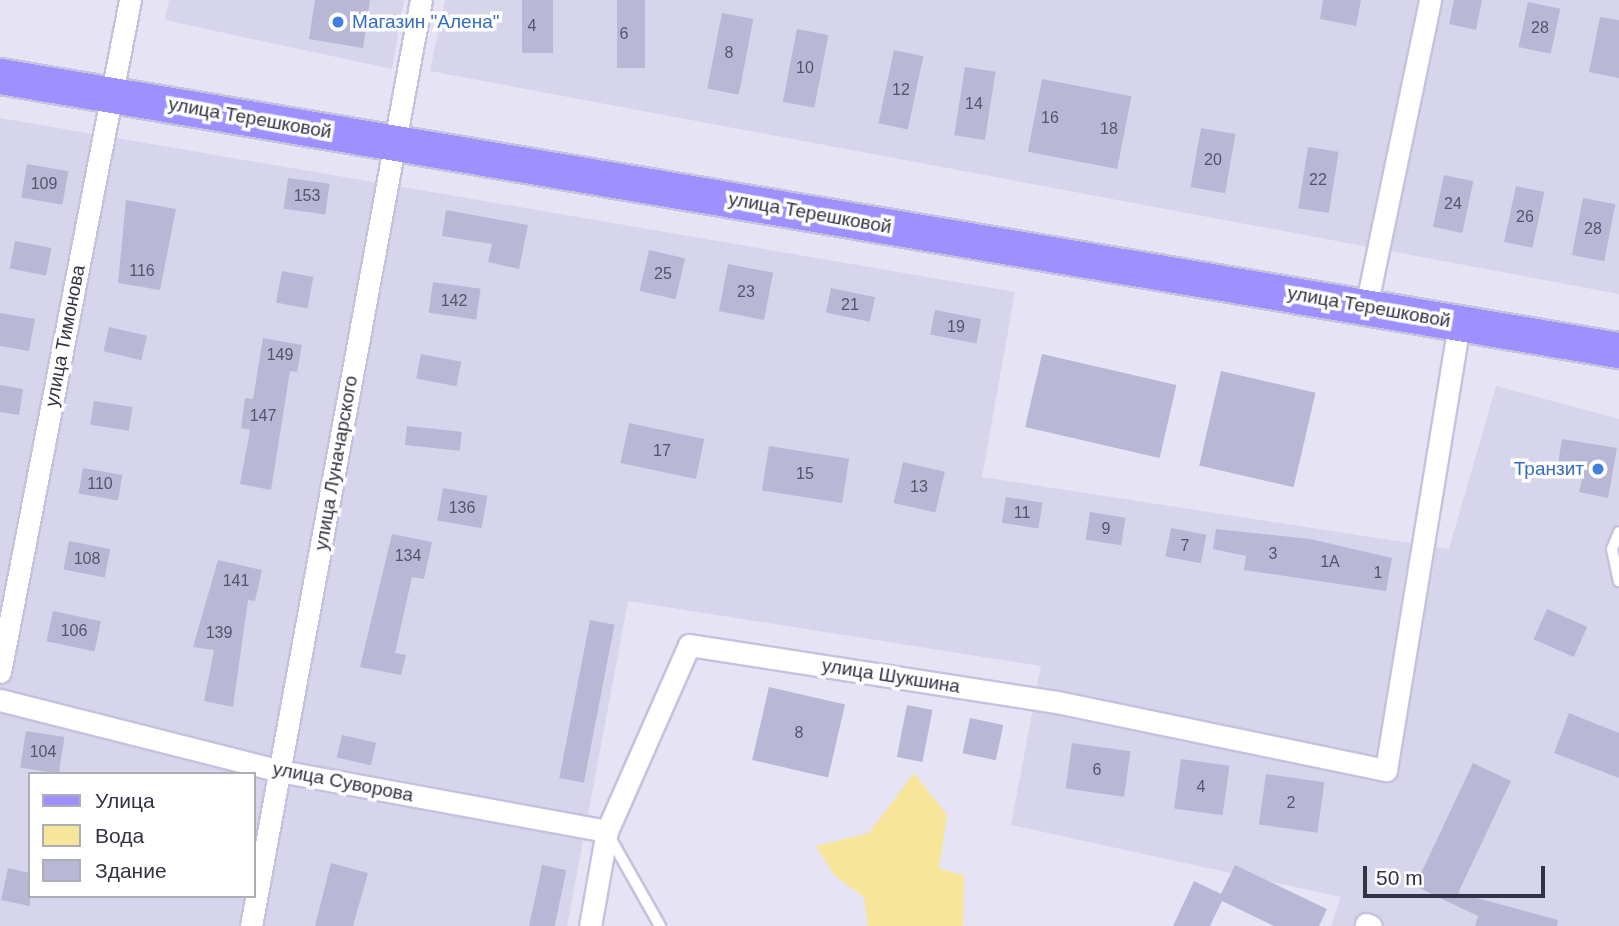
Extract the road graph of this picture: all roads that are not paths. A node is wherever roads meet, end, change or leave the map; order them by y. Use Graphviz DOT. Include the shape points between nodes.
graph roads {
  1 [pos="130,0"];
  2 [pos="421,0"];
  3 [pos="1430,0"];
  4 [pos="0,76"];
  5 [pos="111,95"];
  6 [pos="395,143"];
  7 [pos="1366,307"];
  8 [pos="1459,323"];
  9 [pos="1619,350"];
  10 [pos="1619,531"];
  11 [pos="1619,581"];
  12 [pos="0,672"];
  13 [pos="0,700"];
  14 [pos="280,771"];
  15 [pos="607,831"];
  16 [pos="251,926"];
  17 [pos="590,926"];
  18 [pos="660,926"];
  1 -- 5 [label="street, улица Тимонова"];
  2 -- 6 [label="street, улица Луначарского"];
  3 -- 7 [label="street"];
  4 -- 5 [label="main road, улица Терешковой"];
  5 -- 6 [label="main road, улица Терешковой"];
  5 -- 12 [label="street, улица Тимонова"];
  6 -- 7 [label="main road, улица Терешковой"];
  6 -- 14 [label="street, улица Луначарского"];
  7 -- 8 [label="main road, улица Терешковой"];
  8 -- 9 [label="main road, улица Терешковой"];
  8 -- 15 [label="street, улица Шукшина" via="1386,770 1057,702 689,645"];
  10 -- 11 [label="lane" via="1612,549"];
  13 -- 14 [label="street, улица Суворова"];
  14 -- 15 [label="street, улица Суворова"];
  14 -- 16 [label="street, улица Луначарского"];
  15 -- 17 [label="street, улица Шукшина"];
  15 -- 18 [label="lane"];
}
